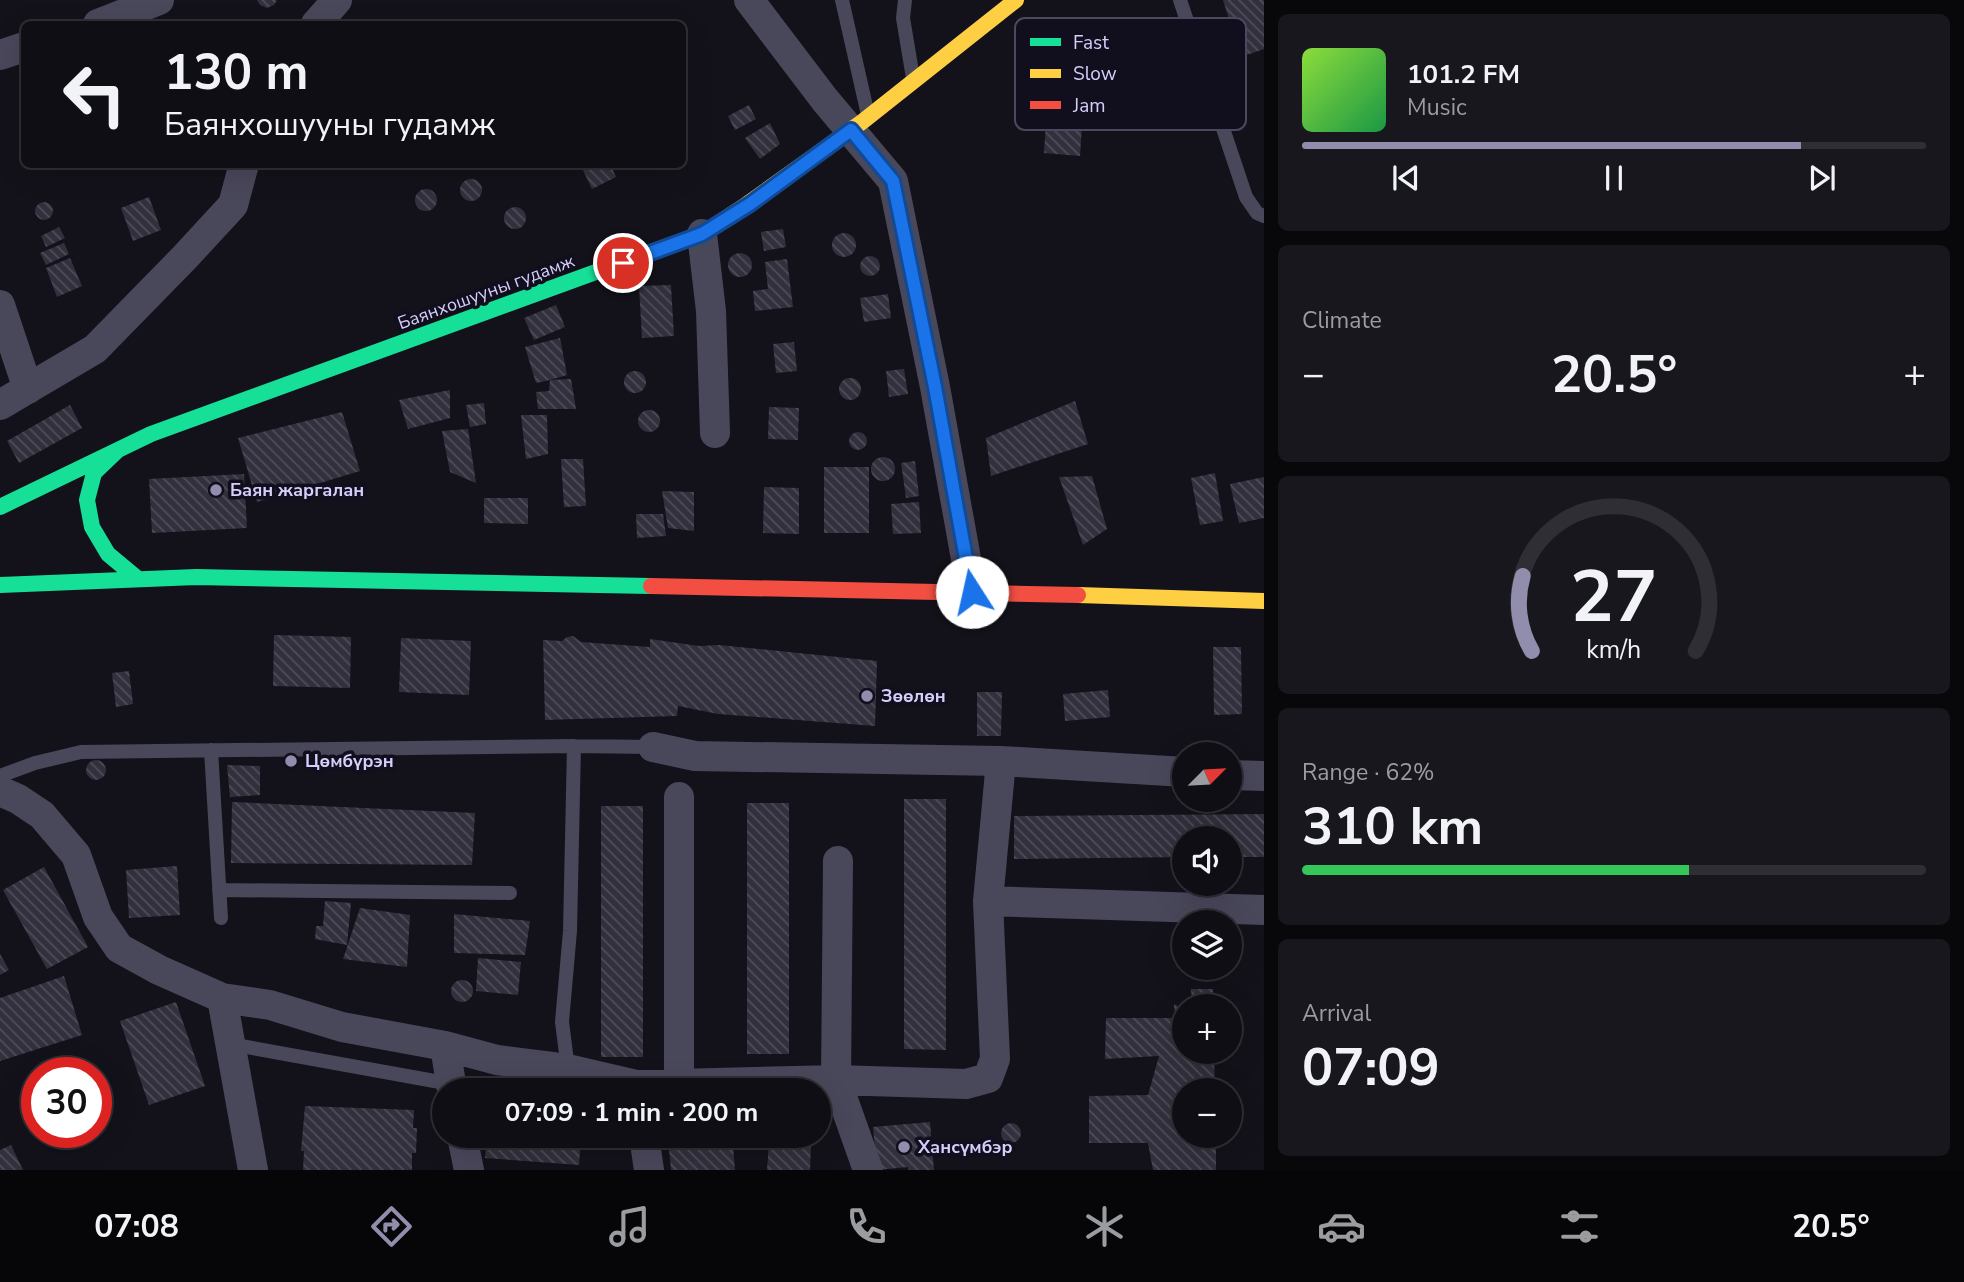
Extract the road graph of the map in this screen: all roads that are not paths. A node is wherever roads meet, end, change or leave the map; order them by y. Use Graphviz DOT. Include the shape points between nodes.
graph roads {
  1 [pos="159,0"];
  2 [pos="337,0"];
  3 [pos="749,0"];
  4 [pos="842,0"];
  5 [pos="905,0"];
  6 [pos="1016,0"];
  7 [pos="1180,0"];
  8 [pos="1186,18"];
  9 [pos="106,21"];
  10 [pos="319,21"];
  11 [pos="21,48"];
  12 [pos="0,55"];
  13 [pos="914,81"];
  14 [pos="860,123"];
  15 [pos="1224,130"];
  16 [pos="243,168"];
  17 [pos="1264,216"];
  18 [pos="702,234"];
  19 [pos="0,305"];
  20 [pos="28,389"];
  21 [pos="0,405"];
  22 [pos="715,433"];
  23 [pos="118,449"];
  24 [pos="0,507"];
  25 [pos="138,579"];
  26 [pos="0,584"];
  27 [pos="972,592"];
  28 [pos="1264,601"];
  29 [pos="574,746"];
  30 [pos="653,747"];
  31 [pos="211,750"];
  32 [pos="1001,761"];
  33 [pos="1172,771"];
  34 [pos="1242,775"];
  35 [pos="0,776"];
  36 [pos="1264,776"];
  37 [pos="0,791"];
  38 [pos="679,797"];
  39 [pos="838,861"];
  40 [pos="219,890"];
  41 [pos="510,893"];
  42 [pos="988,901"];
  43 [pos="1264,910"];
  44 [pos="221,918"];
  45 [pos="222,998"];
  46 [pos="230,1044"];
  47 [pos="445,1046"];
  48 [pos="568,1069"];
  49 [pos="450,1078"];
  50 [pos="601,1078"];
  51 [pos="679,1078"];
  52 [pos="831,1080"];
  53 [pos="836,1080"];
  54 [pos="432,1083"];
  55 [pos="464,1148"];
  56 [pos="646,1148"];
  57 [pos="253,1170"];
  58 [pos="469,1170"];
  59 [pos="649,1170"];
  60 [pos="868,1170"];
  1 -- 9 [label="street"];
  2 -- 10 [label="street"];
  3 -- 14 [label="street" via="825,100"];
  4 -- 14 [label="lane"];
  5 -- 13 [label="lane" via="903,18"];
  6 -- 13 [label="street, Баянхошууны гудамж"];
  7 -- 8 [label="lane"];
  11 -- 12 [label="street"];
  13 -- 14 [label="street, Баянхошууны гудамж"];
  14 -- 18 [label="street, Баянхошууны гудамж"];
  14 -- 27 [label="street" via="893,181"];
  15 -- 17 [label="lane" via="1247,197"];
  16 -- 20 [label="street" via="233,205 186,257 95,349"];
  18 -- 22 [label="street" via="712,311"];
  18 -- 23 [label="street, Баянхошууны гудамж"];
  19 -- 20 [label="street"];
  20 -- 21 [label="street"];
  23 -- 24 [label="street, Баянхошууны гудамж"];
  23 -- 25 [label="street" via="94,473 87,500 92,527 108,554"];
  25 -- 26 [label="street"];
  25 -- 27 [label="street"];
  27 -- 28 [label="street"];
  29 -- 30 [label="lane"];
  29 -- 31 [label="lane"];
  29 -- 48 [label="lane" via="570,931 562,1022"];
  30 -- 32 [label="street" via="695,756"];
  31 -- 35 [label="lane" via="81,752"];
  31 -- 40 [label="lane"];
  32 -- 33 [label="street"];
  32 -- 42 [label="street"];
  34 -- 36 [label="street"];
  37 -- 45 [label="street" via="42,815 76,855 99,917 118,948"];
  38 -- 51 [label="street"];
  39 -- 53 [label="street"];
  40 -- 41 [label="lane"];
  40 -- 44 [label="lane"];
  42 -- 43 [label="street"];
  42 -- 53 [label="street" via="995,1059 988,1078 966,1084"];
  45 -- 46 [label="street"];
  45 -- 47 [label="street"];
  46 -- 54 [label="lane"];
  46 -- 57 [label="street"];
  47 -- 48 [label="street" via="497,1060"];
  47 -- 49 [label="street"];
  48 -- 50 [label="street"];
  52 -- 53 [label="street"];
  53 -- 60 [label="street"];
  55 -- 58 [label="street"];
  56 -- 59 [label="street"];
}
